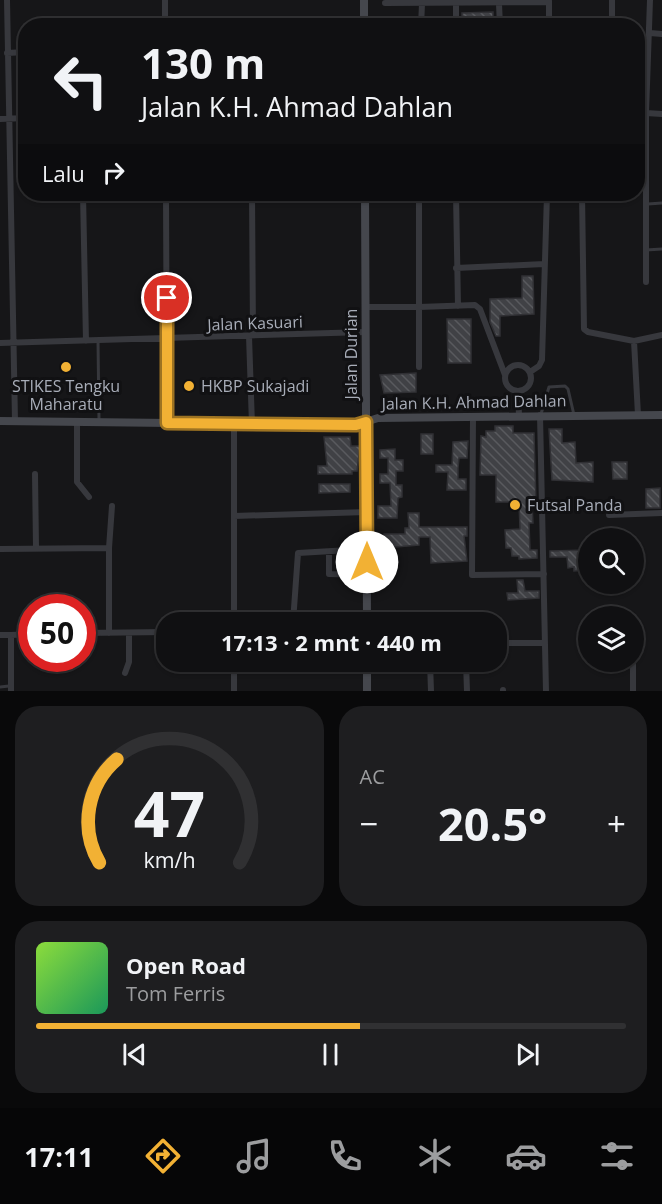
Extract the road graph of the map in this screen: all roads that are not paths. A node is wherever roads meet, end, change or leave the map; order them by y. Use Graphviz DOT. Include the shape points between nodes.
graph roads {
  1 [pos="7,0"];
  2 [pos="165,0"];
  3 [pos="364,0"];
  4 [pos="612,0"];
  5 [pos="650,0"];
  6 [pos="549,1"];
  7 [pos="385,3"];
  8 [pos="422,4"];
  9 [pos="456,4"];
  10 [pos="499,4"];
  11 [pos="165,18"];
  12 [pos="364,18"];
  13 [pos="421,18"];
  14 [pos="456,18"];
  15 [pos="500,18"];
  16 [pos="549,18"];
  17 [pos="612,18"];
  18 [pos="650,33"];
  19 [pos="662,34"];
  20 [pos="18,52"];
  21 [pos="7,53"];
  22 [pos="646,113"];
  23 [pos="662,114"];
  24 [pos="18,118"];
  25 [pos="0,119"];
  26 [pos="9,119"];
  27 [pos="84,201"];
  28 [pos="166,201"];
  29 [pos="252,201"];
  30 [pos="365,201"];
  31 [pos="419,201"];
  32 [pos="456,201"];
  33 [pos="547,201"];
  34 [pos="582,201"];
  35 [pos="662,203"];
  36 [pos="646,204"];
  37 [pos="662,249"];
  38 [pos="646,250"];
  39 [pos="544,264"];
  40 [pos="456,268"];
  41 [pos="646,282"];
  42 [pos="458,306"];
  43 [pos="366,307"];
  44 [pos="419,307"];
  45 [pos="366,332"];
  46 [pos="251,335"];
  47 [pos="662,335"];
  48 [pos="167,339"];
  49 [pos="86,341"];
  50 [pos="98,341"];
  51 [pos="634,341"];
  52 [pos="0,343"];
  53 [pos="14,343"];
  54 [pos="419,368"];
  55 [pos="530,372"];
  56 [pos="506,375"];
  57 [pos="518,392"];
  58 [pos="541,414"];
  59 [pos="519,415"];
  60 [pos="574,415"];
  61 [pos="638,415"];
  62 [pos="662,415"];
  63 [pos="473,416"];
  64 [pos="0,421"];
  65 [pos="15,421"];
  66 [pos="77,422"];
  67 [pos="99,422"];
  68 [pos="366,422"];
  69 [pos="167,423"];
  70 [pos="234,425"];
  71 [pos="252,425"];
  72 [pos="35,474"];
  73 [pos="89,497"];
  74 [pos="112,506"];
  75 [pos="367,512"];
  76 [pos="662,513"];
  77 [pos="609,515"];
  78 [pos="234,516"];
  79 [pos="36,548"];
  80 [pos="109,548"];
  81 [pos="0,549"];
  82 [pos="367,549"];
  83 [pos="329,555"];
  84 [pos="544,574"];
  85 [pos="367,575"];
  86 [pos="234,612"];
  87 [pos="294,612"];
  88 [pos="367,612"];
  89 [pos="156,632"];
  90 [pos="96,633"];
  91 [pos="110,633"];
  92 [pos="129,633"];
  93 [pos="0,635"];
  94 [pos="11,635"];
  95 [pos="18,635"];
  96 [pos="507,643"];
  97 [pos="545,643"];
  98 [pos="234,672"];
  99 [pos="367,672"];
  100 [pos="430,672"];
  101 [pos="466,672"];
  102 [pos="633,672"];
  103 [pos="126,673"];
  104 [pos="0,687"];
  105 [pos="11,689"];
  106 [pos="234,691"];
  107 [pos="367,691"];
  108 [pos="431,691"];
  109 [pos="467,691"];
  110 [pos="546,691"];
  111 [pos="633,691"];
  1 -- 21 [label="street"];
  2 -- 11 [label="street"];
  3 -- 12 [label="main road"];
  4 -- 17 [label="street"];
  5 -- 18 [label="street"];
  6 -- 10 [label="street"];
  6 -- 16 [label="street"];
  7 -- 8 [label="street"];
  8 -- 9 [label="street"];
  8 -- 13 [label="street"];
  9 -- 10 [label="street"];
  9 -- 14 [label="street"];
  10 -- 15 [label="street"];
  18 -- 19 [label="street"];
  18 -- 22 [label="street"];
  20 -- 21 [label="street"];
  21 -- 26 [label="street"];
  22 -- 23 [label="street"];
  22 -- 36 [label="street"];
  24 -- 26 [label="street"];
  25 -- 26 [label="street"];
  26 -- 53 [label="street"];
  27 -- 49 [label="street"];
  28 -- 48 [label="street"];
  29 -- 46 [label="street"];
  30 -- 43 [label="main road, Jalan Durian"];
  31 -- 44 [label="street"];
  32 -- 40 [label="street"];
  33 -- 39 [label="street"];
  34 -- 51 [label="street" via="583,325 588,332"];
  35 -- 36 [label="lane"];
  36 -- 38 [label="street"];
  37 -- 38 [label="lane"];
  38 -- 41 [label="street"];
  39 -- 40 [label="street"];
  39 -- 55 [label="street" via="542,360"];
  40 -- 42 [label="street"];
  42 -- 44 [label="street"];
  42 -- 56 [label="street" via="478,306"];
  43 -- 44 [label="street"];
  43 -- 45 [label="main road, Jalan Durian"];
  44 -- 54 [label="street"];
  45 -- 46 [label="street, Jalan Kasuari"];
  45 -- 68 [label="main road, Jalan Durian"];
  46 -- 48 [label="street, Jalan Kasuari"];
  46 -- 71 [label="street"];
  47 -- 51 [label="street"];
  48 -- 50 [label="street, Jalan Kasuari"];
  48 -- 69 [label="street"];
  49 -- 50 [label="street, Jalan Kasuari"];
  49 -- 53 [label="street, Jalan Kasuari"];
  50 -- 67 [label="lane"];
  51 -- 61 [label="street"];
  52 -- 53 [label="street, Jalan Kasuari"];
  53 -- 65 [label="street"];
  55 -- 56 [label="street" via="518,365 510,367"];
  55 -- 57 [label="street" via="530,385"];
  56 -- 57 [label="street" via="508,386"];
  57 -- 59 [label="street"];
  58 -- 59 [label="main road, Jalan K.H. Ahmad Dahlan"];
  58 -- 60 [label="main road, Jalan K.H. Ahmad Dahlan"];
  58 -- 60 [label="lane" via="549,387 564,386"];
  58 -- 84 [label="street"];
  59 -- 63 [label="main road, Jalan K.H. Ahmad Dahlan"];
  60 -- 61 [label="main road, Jalan K.H. Ahmad Dahlan"];
  61 -- 62 [label="main road, Jalan K.H. Ahmad Dahlan"];
  63 -- 68 [label="main road, Jalan K.H. Ahmad Dahlan" via="378,418"];
  63 -- 84 [label="street" via="472,575"];
  64 -- 65 [label="main road, Jalan K.H. Ahmad Dahlan"];
  65 -- 66 [label="main road, Jalan K.H. Ahmad Dahlan"];
  66 -- 67 [label="main road, Jalan K.H. Ahmad Dahlan"];
  66 -- 73 [label="street" via="78,483"];
  67 -- 69 [label="main road, Jalan K.H. Ahmad Dahlan"];
  68 -- 71 [label="main road, Jalan K.H. Ahmad Dahlan"];
  68 -- 75 [label="main road, Jalan Durian"];
  69 -- 70 [label="main road, Jalan K.H. Ahmad Dahlan"];
  70 -- 71 [label="main road, Jalan K.H. Ahmad Dahlan"];
  70 -- 78 [label="street"];
  72 -- 79 [label="street"];
  74 -- 80 [label="street"];
  75 -- 78 [label="street"];
  75 -- 82 [label="main road, Jalan Durian"];
  76 -- 77 [label="street"];
  78 -- 86 [label="street"];
  79 -- 80 [label="street"];
  79 -- 81 [label="street"];
  80 -- 91 [label="street"];
  82 -- 85 [label="main road, Jalan Durian"];
  82 -- 87 [label="street" via="298,553"];
  83 -- 85 [label="street" via="329,574"];
  84 -- 97 [label="street"];
  85 -- 88 [label="main road, Jalan Durian"];
  89 -- 92 [label="street"];
  90 -- 91 [label="street"];
  91 -- 92 [label="street"];
  92 -- 103 [label="street"];
  93 -- 94 [label="street"];
  94 -- 95 [label="street"];
  94 -- 105 [label="street"];
  96 -- 97 [label="street"];
  97 -- 110 [label="street"];
  98 -- 106 [label="street"];
  99 -- 107 [label="main road"];
  100 -- 108 [label="street"];
  101 -- 109 [label="street"];
  102 -- 111 [label="street"];
  104 -- 105 [label="lane"];
}
